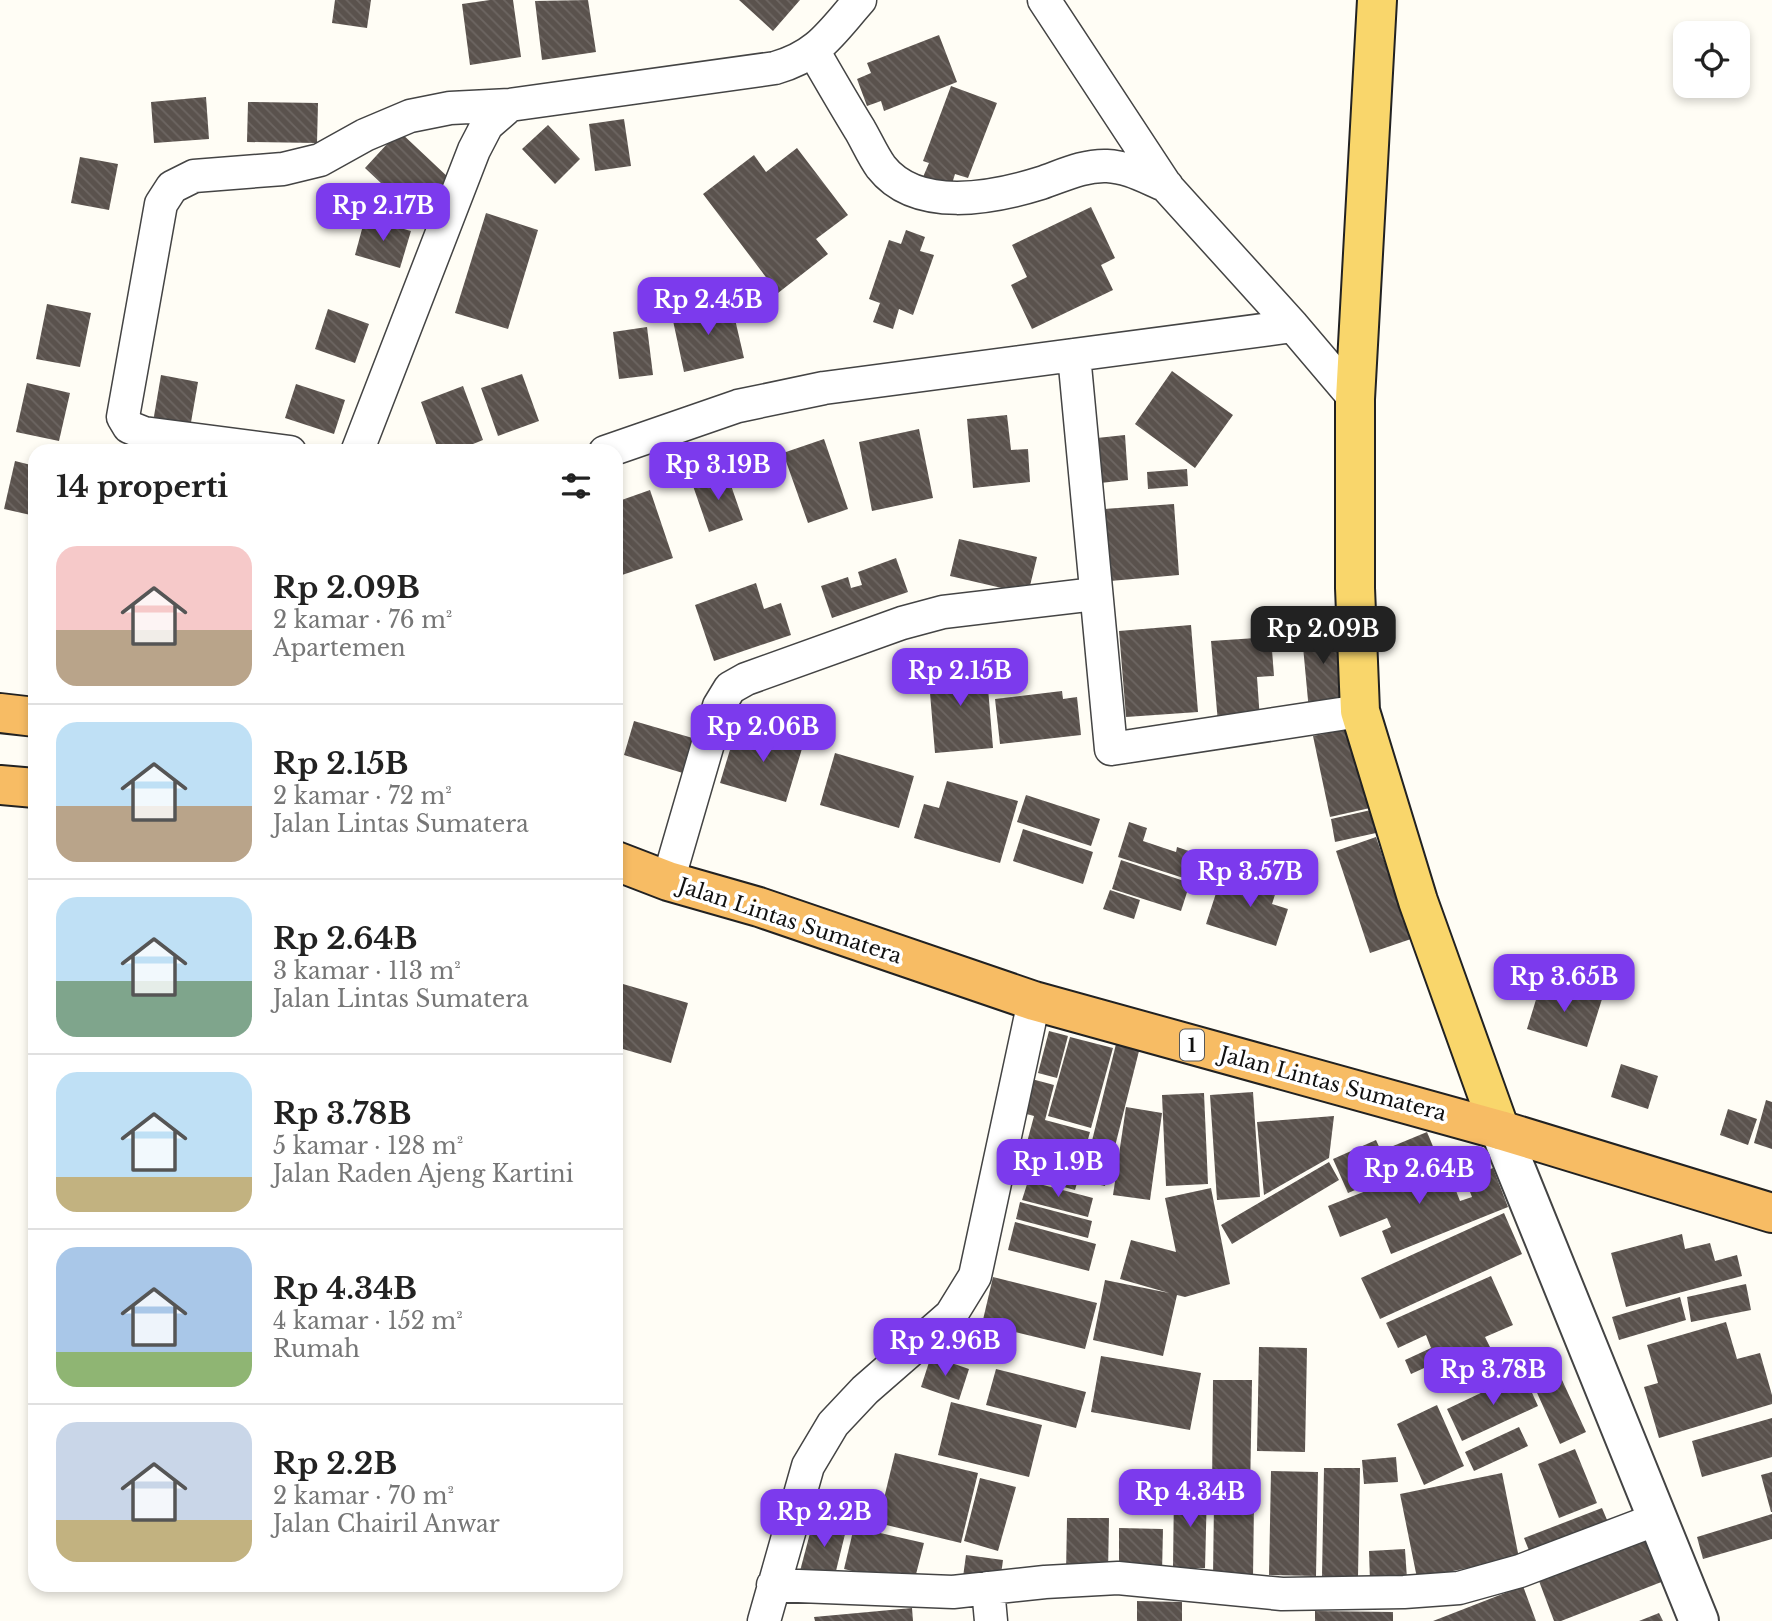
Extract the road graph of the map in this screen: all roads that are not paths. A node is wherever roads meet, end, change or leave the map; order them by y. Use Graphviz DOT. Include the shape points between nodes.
graph roads {
  1 [pos="860,0"];
  2 [pos="1044,0"];
  3 [pos="1377,0"];
  4 [pos="814,52"];
  5 [pos="510,105"];
  6 [pos="1167,187"];
  7 [pos="1293,326"];
  8 [pos="1074,355"];
  9 [pos="1355,399"];
  10 [pos="229,444"];
  11 [pos="360,444"];
  12 [pos="623,446"];
  13 [pos="1095,593"];
  14 [pos="1360,711"];
  15 [pos="0,713"];
  16 [pos="28,716"];
  17 [pos="0,785"];
  18 [pos="28,787"];
  19 [pos="623,864"];
  20 [pos="668,881"];
  21 [pos="1034,1001"];
  22 [pos="1500,1130"];
  23 [pos="1772,1213"];
  24 [pos="1657,1519"];
  25 [pos="773,1585"];
  26 [pos="988,1588"];
  27 [pos="1282,1607"];
  28 [pos="764,1621"];
  29 [pos="991,1621"];
  30 [pos="1699,1621"];
  1 -- 4 [label="street"];
  2 -- 6 [label="street"];
  3 -- 9 [label="main road"];
  4 -- 5 [label="street" via="775,68"];
  4 -- 6 [label="street" via="882,168 902,185 929,196 1004,193 1079,169 1105,166 1129,170"];
  5 -- 10 [label="street" via="450,108 410,116 320,160 284,169 194,176 172,187 161,204 123,418 129,427 144,433"];
  5 -- 11 [label="street" via="486,125 474,150"];
  6 -- 7 [label="street"];
  7 -- 8 [label="street"];
  7 -- 9 [label="street"];
  8 -- 12 [label="street" via="824,387 738,406"];
  8 -- 13 [label="street"];
  9 -- 14 [label="main road"];
  13 -- 14 [label="street" via="1111,749"];
  13 -- 20 [label="street" via="943,612 730,688 719,706"];
  14 -- 22 [label="main road" via="1418,901"];
  15 -- 16 [label="highway"];
  17 -- 18 [label="highway"];
  19 -- 20 [label="highway, Jalan Lintas Sumatera / 1"];
  20 -- 21 [label="highway, Jalan Lintas Sumatera / 1" via="759,907"];
  21 -- 22 [label="highway, Jalan Lintas Sumatera / 1"];
  21 -- 25 [label="street" via="975,1276 951,1315 833,1424 808,1466"];
  22 -- 23 [label="highway, Jalan Lintas Sumatera / 1"];
  22 -- 24 [label="street"];
  24 -- 27 [label="street" via="1520,1571 1459,1588"];
  24 -- 30 [label="street"];
  25 -- 26 [label="street" via="953,1592"];
  25 -- 28 [label="street"];
  26 -- 27 [label="street" via="1118,1578"];
  26 -- 29 [label="street"];
}
